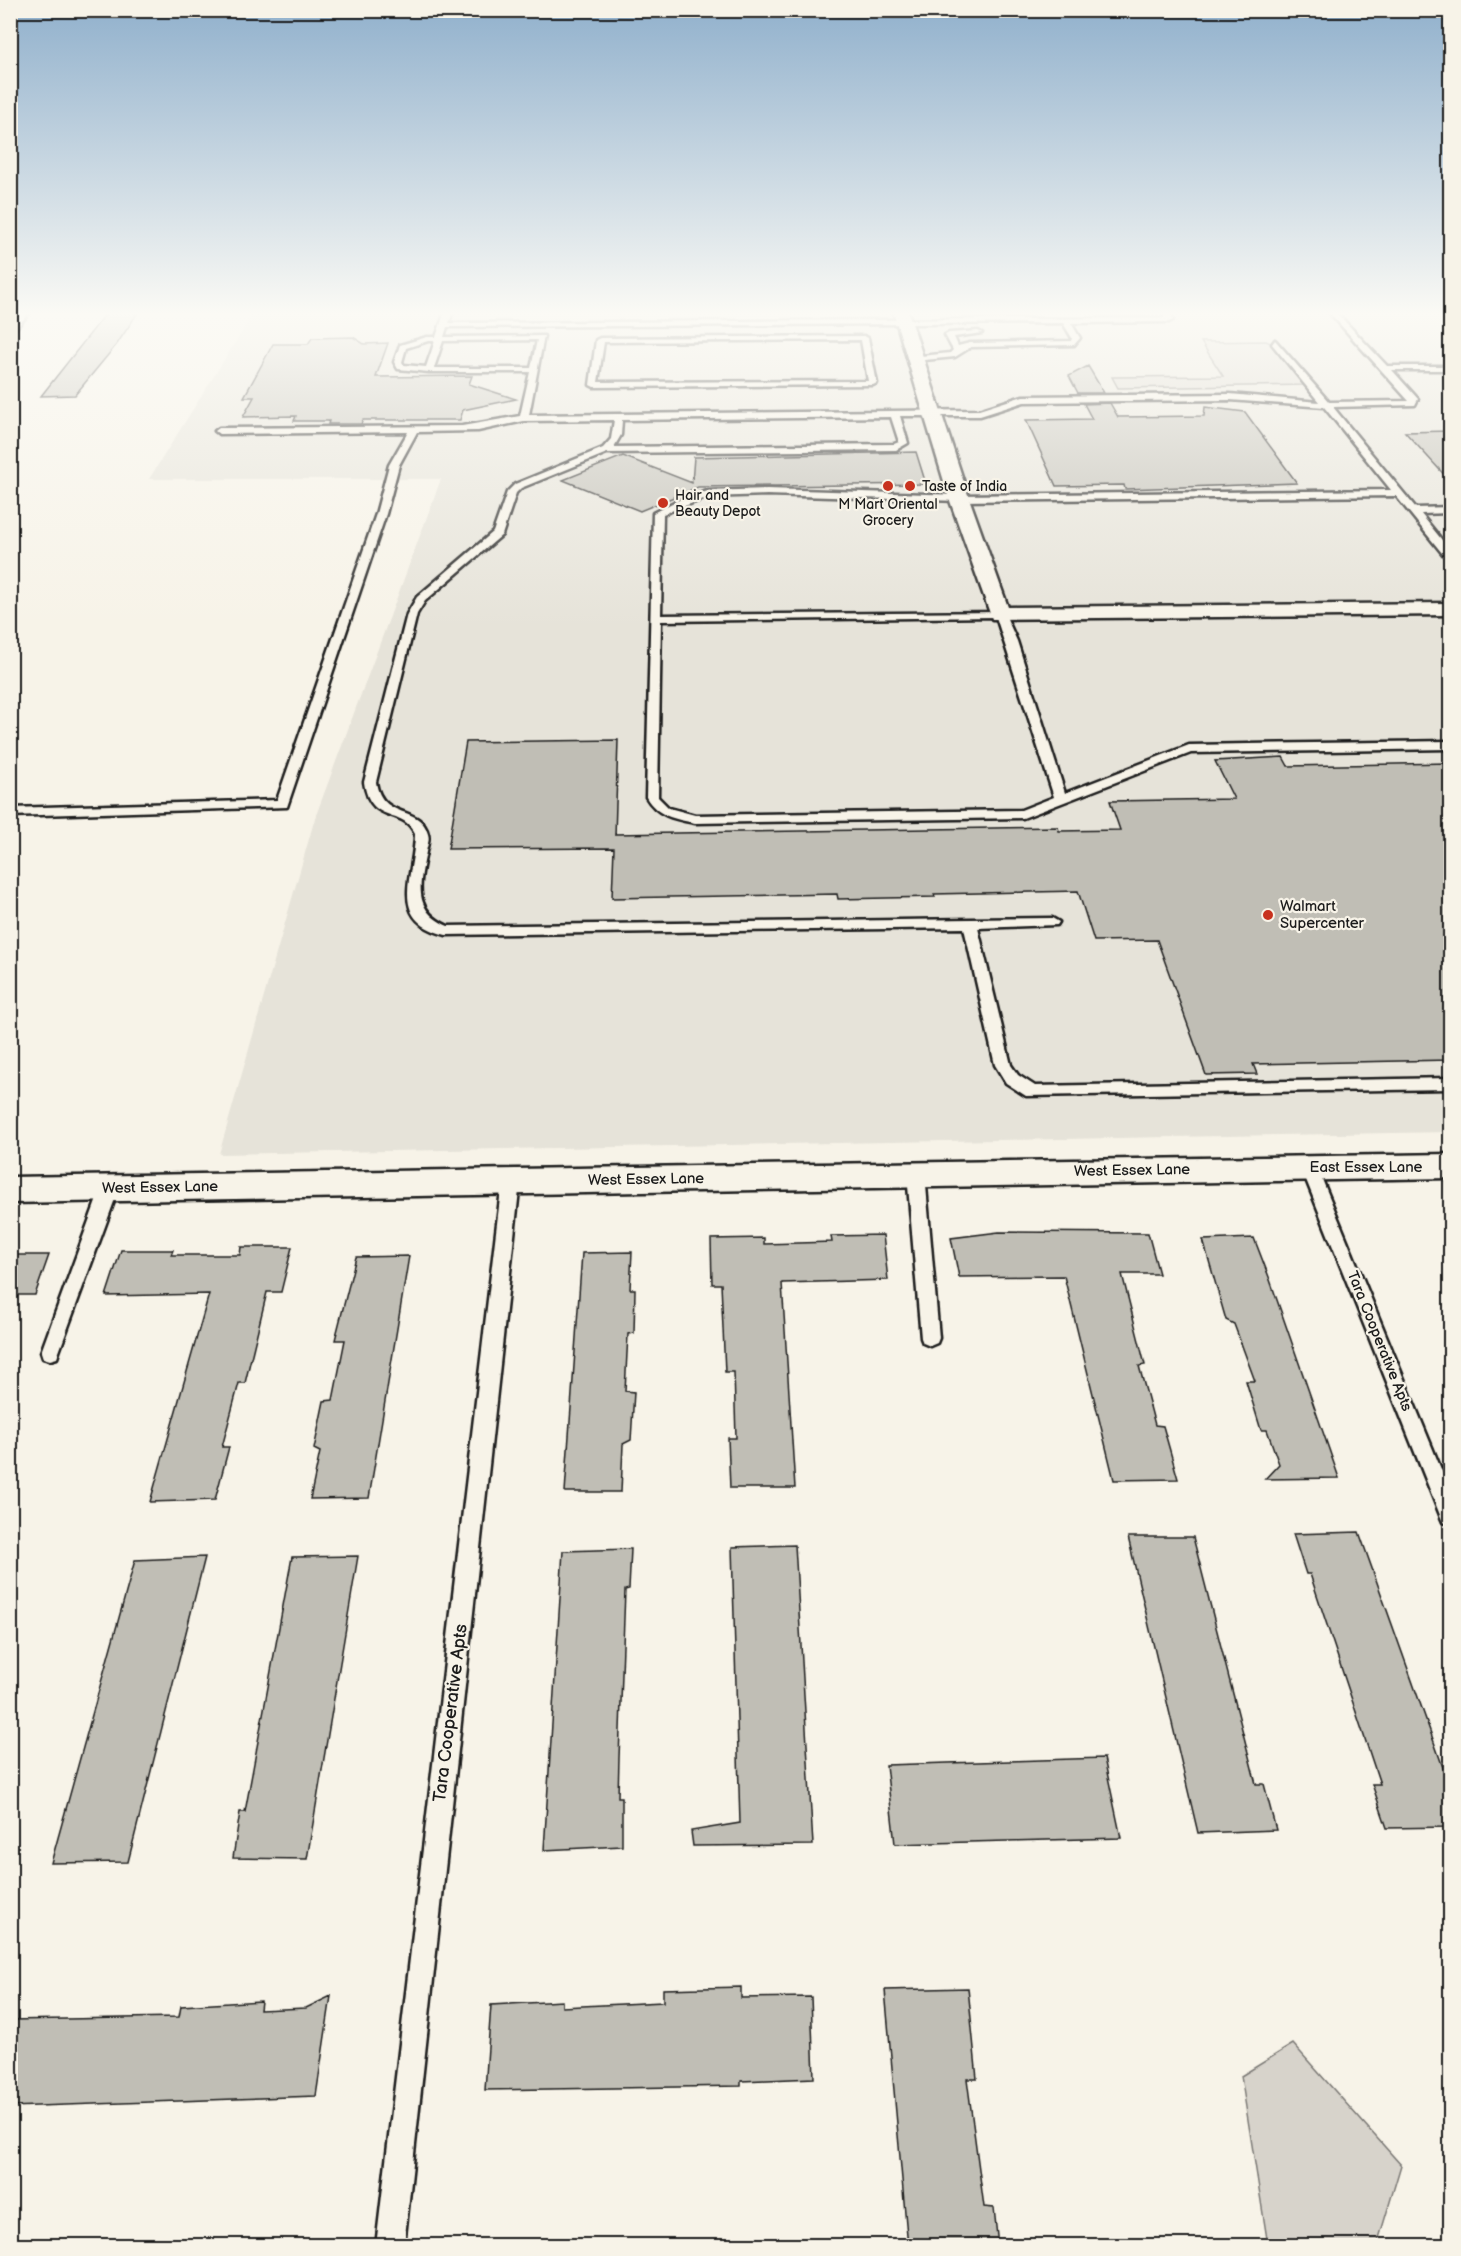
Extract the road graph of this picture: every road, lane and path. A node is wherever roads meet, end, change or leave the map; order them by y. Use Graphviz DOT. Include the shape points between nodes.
graph roads {
  1 [pos="718,416"];
  2 [pos="895,416"];
  3 [pos="935,416"];
  4 [pos="1338,416"];
  5 [pos="618,417"];
  6 [pos="524,418"];
  7 [pos="414,429"];
  8 [pos="219,431"];
  9 [pos="606,450"];
  10 [pos="1398,493"];
  11 [pos="959,498"];
  12 [pos="1450,510"];
  13 [pos="1412,511"];
  14 [pos="1448,551"];
  15 [pos="1450,609"];
  16 [pos="1000,614"];
  17 [pos="655,618"];
  18 [pos="1450,745"];
  19 [pos="1061,799"];
  20 [pos="10,812"];
  21 [pos="1052,922"];
  22 [pos="970,924"];
  23 [pos="1450,1084"];
  24 [pos="1450,1166"];
  25 [pos="1295,1168"];
  26 [pos="916,1174"];
  27 [pos="511,1181"];
  28 [pos="110,1188"];
  29 [pos="10,1190"];
  30 [pos="930,1338"];
  31 [pos="50,1352"];
  32 [pos="1450,1515"];
  33 [pos="390,2246"];
  1 -- 5 [label="lane"];
  2 -- 9 [label="lane" via="903,442 896,447"];
  3 -- 11 [label="street"];
  4 -- 10 [label="lane"];
  5 -- 6 [label="lane"];
  5 -- 9 [label="lane" via="618,437"];
  6 -- 7 [label="lane" via="478,428"];
  7 -- 8 [label="lane"];
  7 -- 20 [label="lane" via="394,465 381,514 282,804"];
  9 -- 22 [label="lane" via="518,486 512,492 498,532 421,600 412,614 369,782 374,800 416,823 422,834 413,896 416,912 427,924 446,931"];
  10 -- 11 [label="lane"];
  10 -- 13 [label="lane"];
  11 -- 16 [label="street"];
  11 -- 17 [label="lane" via="767,492 708,494 679,503 658,513"];
  12 -- 13 [label="lane"];
  13 -- 14 [label="lane"];
  15 -- 16 [label="street"];
  16 -- 17 [label="lane"];
  16 -- 19 [label="lane"];
  17 -- 19 [label="lane" via="652,797 656,806 670,815 766,819 1023,814"];
  18 -- 19 [label="lane" via="1189,749"];
  21 -- 22 [label="lane"];
  22 -- 23 [label="lane" via="1003,1065 1012,1080 1032,1092"];
  24 -- 25 [label="street, East Essex Lane"];
  25 -- 26 [label="street, West Essex Lane"];
  25 -- 32 [label="lane, Tara Cooperative Apts"];
  26 -- 27 [label="street, West Essex Lane"];
  26 -- 30 [label="lane"];
  27 -- 28 [label="street, West Essex Lane"];
  27 -- 33 [label="lane, Tara Cooperative Apts"];
  28 -- 29 [label="street, West Essex Lane"];
  28 -- 31 [label="lane"];
}
